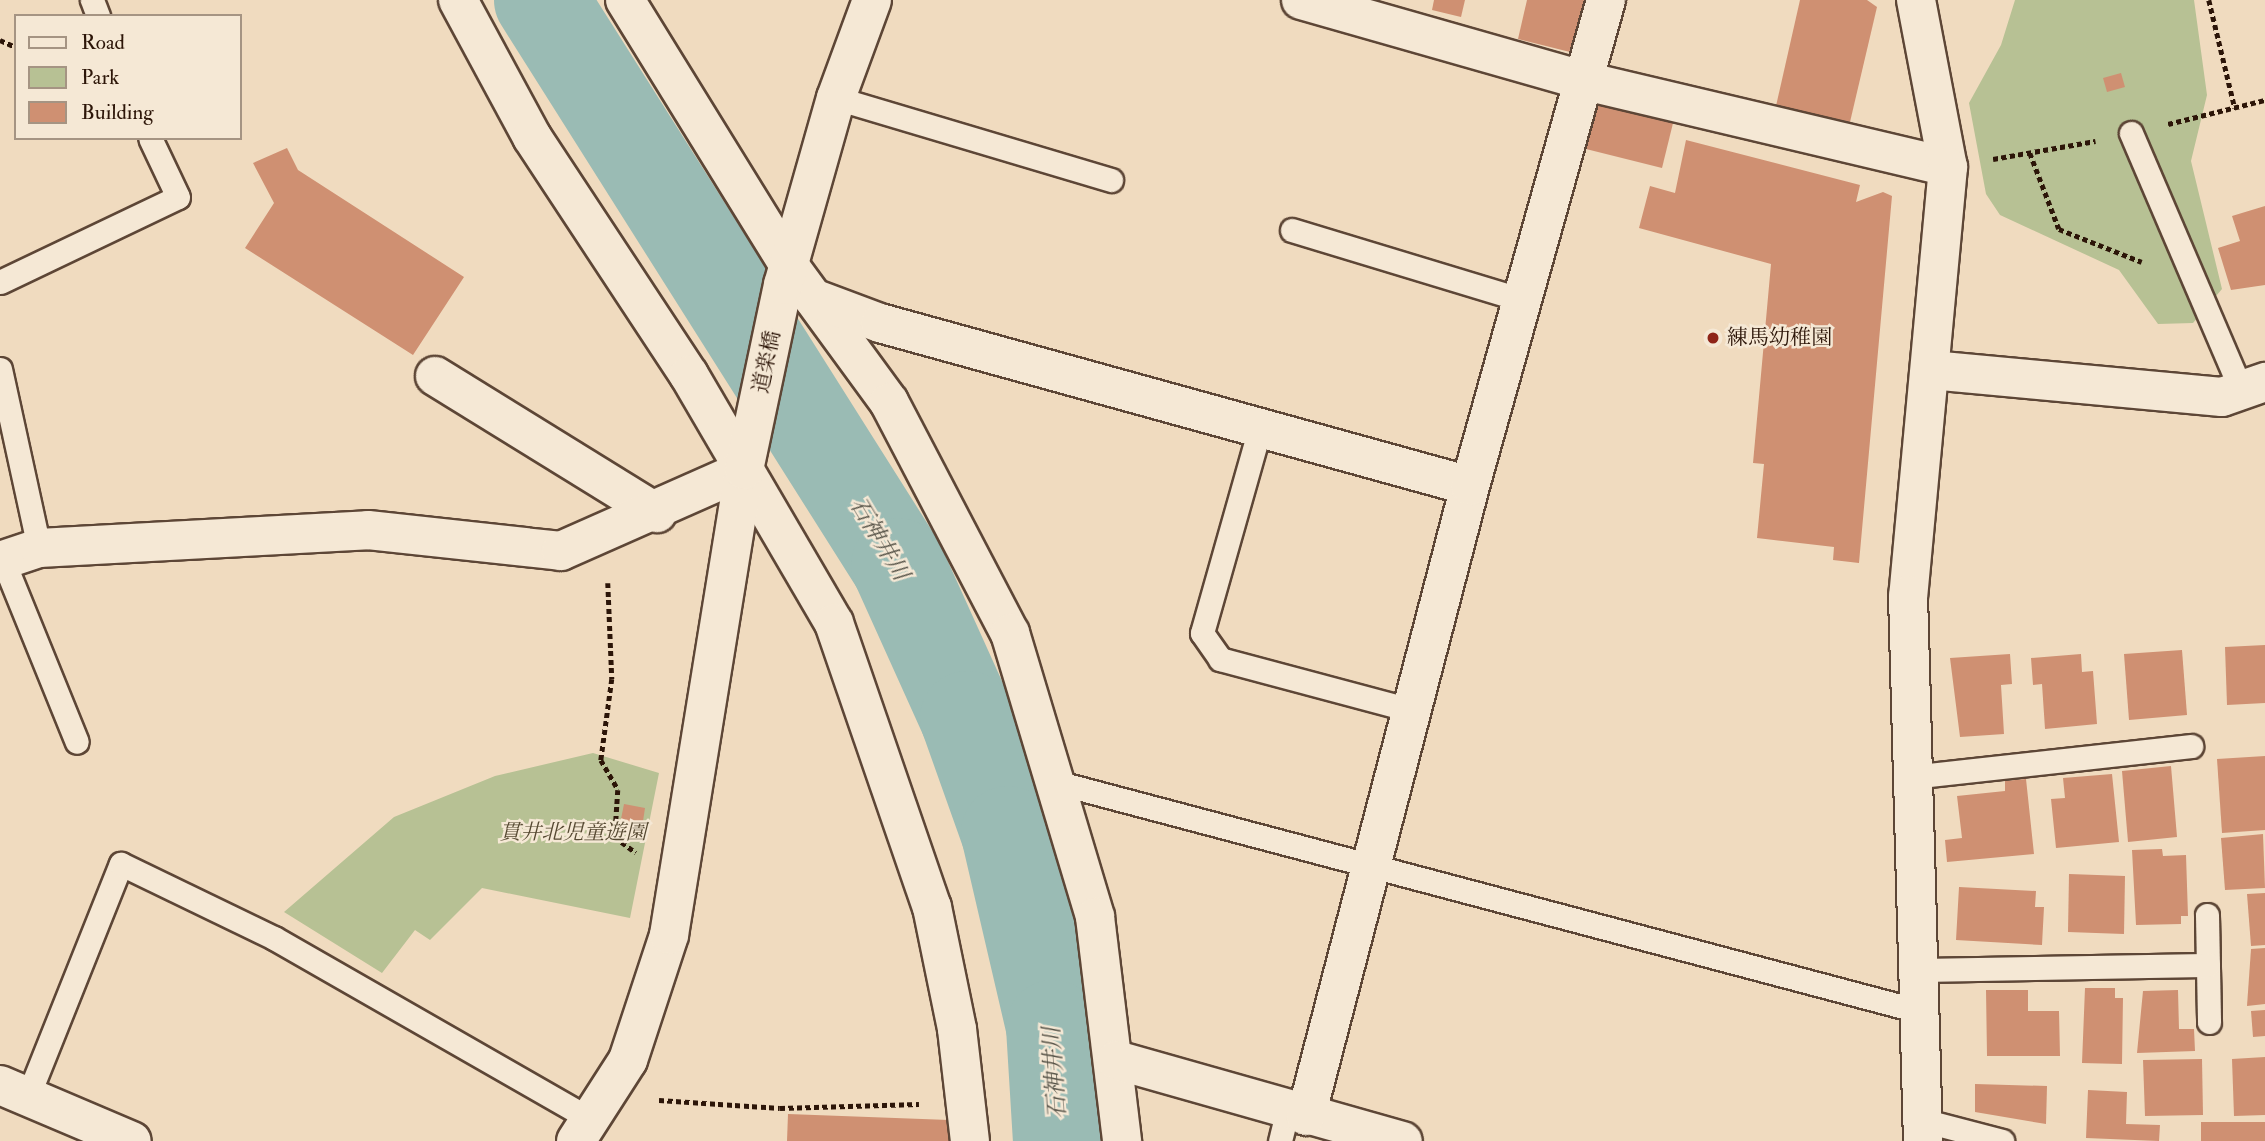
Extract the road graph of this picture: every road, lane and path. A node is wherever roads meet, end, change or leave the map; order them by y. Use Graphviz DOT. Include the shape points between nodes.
graph roads {
  1 [pos="458,0"];
  2 [pos="625,0"];
  3 [pos="872,0"];
  4 [pos="1606,0"];
  5 [pos="1916,0"];
  6 [pos="2209,0"];
  7 [pos="1313,2"];
  8 [pos="1584,80"];
  9 [pos="836,98"];
  10 [pos="2265,100"];
  11 [pos="2235,108"];
  12 [pos="2131,133"];
  13 [pos="151,140"];
  14 [pos="2030,153"];
  15 [pos="1948,167"];
  16 [pos="1111,180"];
  17 [pos="1292,230"];
  18 [pos="0,282"];
  19 [pos="795,282"];
  20 [pos="2194,283"];
  21 [pos="1526,301"];
  22 [pos="0,369"];
  23 [pos="1931,370"];
  24 [pos="435,376"];
  25 [pos="2254,388"];
  26 [pos="1260,428"];
  27 [pos="747,454"];
  28 [pos="1470,486"];
  29 [pos="657,513"];
  30 [pos="606,533"];
  31 [pos="39,548"];
  32 [pos="2,561"];
  33 [pos="1411,710"];
  34 [pos="78,742"];
  35 [pos="2192,746"];
  36 [pos="1911,777"];
  37 [pos="1059,783"];
  38 [pos="645,859"];
  39 [pos="1370,863"];
  40 [pos="2207,915"];
  41 [pos="2208,965"];
  42 [pos="1918,970"];
  43 [pos="1919,1011"];
  44 [pos="2209,1022"];
  45 [pos="1116,1060"];
  46 [pos="14,1090"];
  47 [pos="652,1100"];
  48 [pos="966,1103"];
  49 [pos="1291,1122"];
  50 [pos="584,1130"];
  51 [pos="1922,1131"];
  52 [pos="132,1141"];
  53 [pos="970,1141"];
  54 [pos="1122,1141"];
  55 [pos="1403,1141"];
  56 [pos="2002,1141"];
  1 -- 27 [label="street" via="532,137 689,375"];
  2 -- 19 [label="street"];
  3 -- 9 [label="street, 道楽橋"];
  4 -- 8 [label="street"];
  5 -- 15 [label="street"];
  6 -- 11 [label="path"];
  7 -- 8 [label="street"];
  8 -- 15 [label="street"];
  8 -- 21 [label="street"];
  9 -- 16 [label="lane"];
  9 -- 19 [label="street, 道楽橋"];
  10 -- 11 [label="path"];
  11 -- 12 [label="path"];
  12 -- 14 [label="path"];
  12 -- 20 [label="lane"];
  13 -- 18 [label="lane" via="178,197"];
  14 -- 15 [label="path"];
  14 -- 20 [label="path" via="2059,229"];
  15 -- 23 [label="street"];
  17 -- 21 [label="lane"];
  19 -- 26 [label="street"];
  19 -- 27 [label="street, 道楽橋"];
  19 -- 37 [label="street" via="889,402 964,539 1010,633"];
  20 -- 25 [label="lane"];
  21 -- 28 [label="street"];
  22 -- 31 [label="lane"];
  23 -- 25 [label="street"];
  23 -- 36 [label="street" via="1908,595"];
  24 -- 29 [label="street"];
  26 -- 28 [label="street"];
  26 -- 33 [label="lane" via="1202,633 1220,659"];
  27 -- 29 [label="street"];
  27 -- 48 [label="street" via="834,623 887,769 932,906"];
  27 -- 50 [label="street, 道楽橋" via="669,935 628,1060"];
  28 -- 33 [label="street"];
  29 -- 30 [label="street"];
  30 -- 31 [label="street" via="561,551 368,530"];
  30 -- 38 [label="path" via="612,678 601,760 618,790 615,838"];
  31 -- 32 [label="street"];
  32 -- 34 [label="lane"];
  33 -- 39 [label="street"];
  35 -- 36 [label="lane"];
  36 -- 42 [label="street"];
  37 -- 39 [label="lane"];
  37 -- 45 [label="street" via="1095,918"];
  39 -- 43 [label="lane"];
  39 -- 49 [label="street"];
  40 -- 41 [label="lane"];
  41 -- 42 [label="lane"];
  41 -- 44 [label="lane"];
  42 -- 43 [label="street"];
  43 -- 51 [label="street"];
  45 -- 49 [label="street"];
  45 -- 54 [label="street"];
  46 -- 50 [label="lane" via="121,864 274,938"];
  46 -- 52 [label="street"];
  47 -- 48 [label="path" via="780,1108"];
  48 -- 53 [label="street"];
  49 -- 55 [label="street"];
  51 -- 56 [label="lane"];
}
